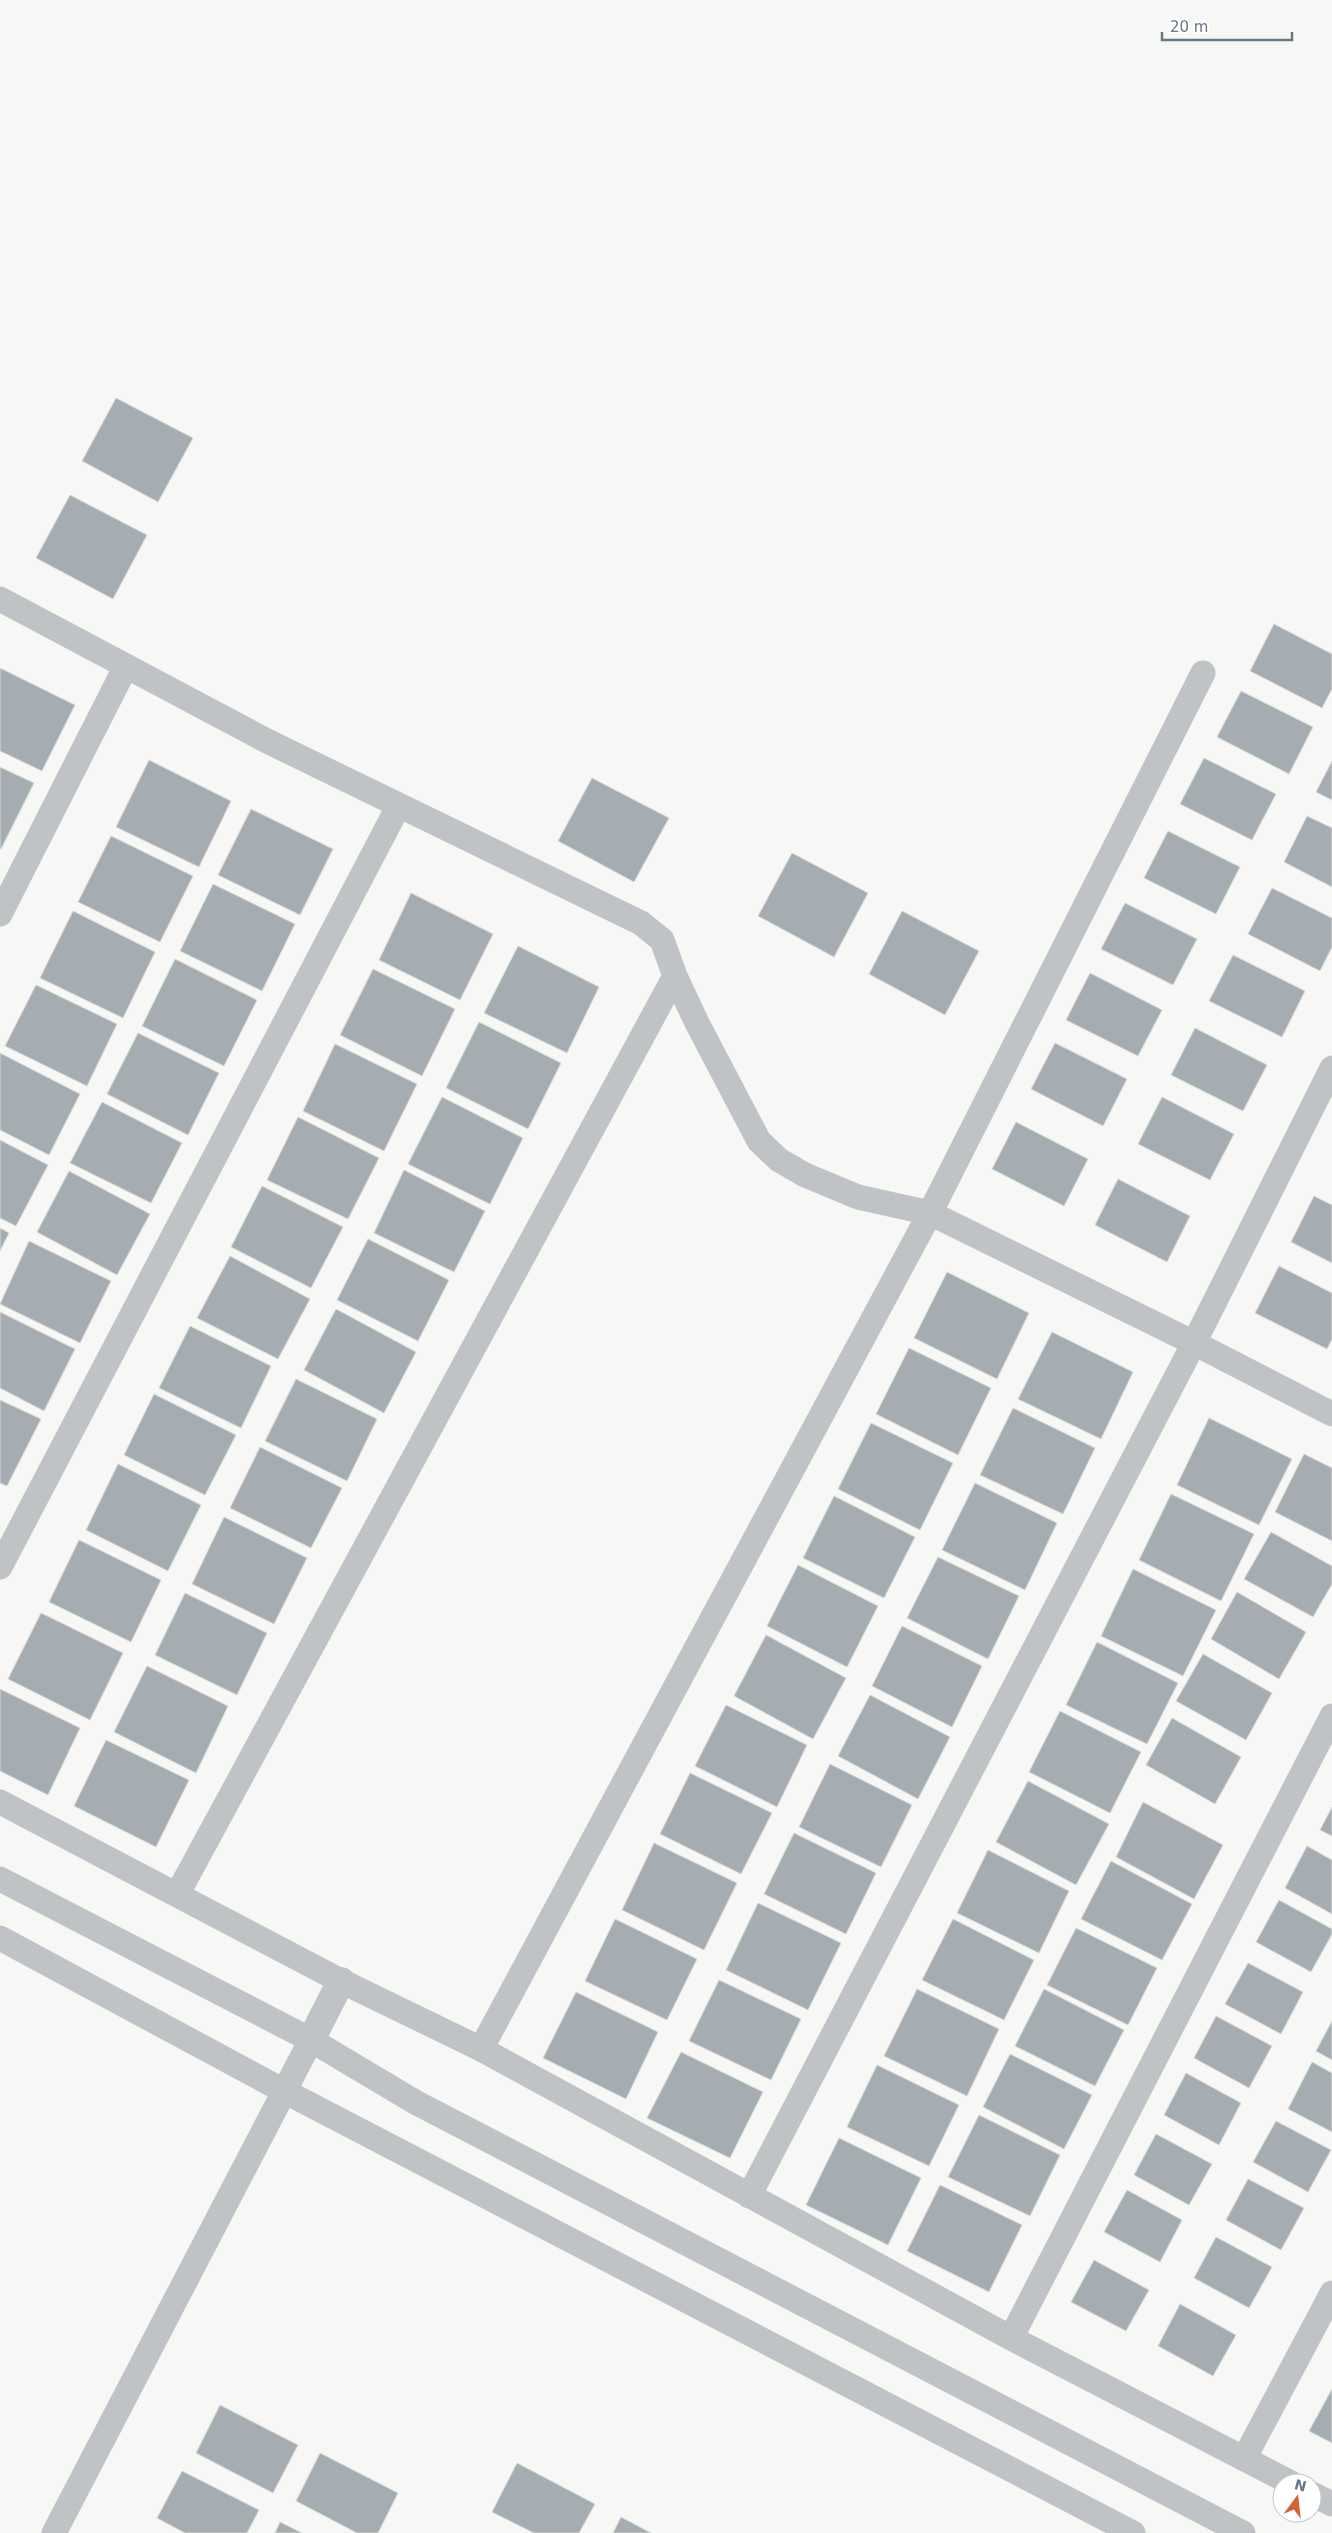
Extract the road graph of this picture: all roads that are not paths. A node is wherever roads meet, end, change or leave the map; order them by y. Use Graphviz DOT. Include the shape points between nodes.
graph roads {
  1 [pos="0,599"];
  2 [pos="126,666"];
  3 [pos="1203,673"];
  4 [pos="399,805"];
  5 [pos="0,914"];
  6 [pos="675,976"];
  7 [pos="1332,1068"];
  8 [pos="930,1213"];
  9 [pos="1194,1343"];
  10 [pos="1332,1414"];
  11 [pos="0,1567"];
  12 [pos="1332,1716"];
  13 [pos="0,1802"];
  14 [pos="0,1879"];
  15 [pos="178,1893"];
  16 [pos="0,1938"];
  17 [pos="341,1981"];
  18 [pos="310,2040"];
  19 [pos="481,2049"];
  20 [pos="284,2091"];
  21 [pos="749,2196"];
  22 [pos="1332,2293"];
  23 [pos="1011,2338"];
  24 [pos="1244,2459"];
  25 [pos="1272,2473"];
  26 [pos="54,2533"];
  27 [pos="1132,2533"];
  28 [pos="1243,2533"];
  1 -- 2 [label="lane"];
  2 -- 4 [label="lane" via="267,741"];
  2 -- 5 [label="lane"];
  3 -- 8 [label="lane"];
  4 -- 6 [label="lane" via="640,923 662,940"];
  4 -- 11 [label="lane"];
  6 -- 8 [label="lane" via="744,1117 759,1141 779,1160 805,1175 858,1197"];
  6 -- 15 [label="lane"];
  7 -- 9 [label="lane"];
  8 -- 9 [label="lane"];
  8 -- 19 [label="lane"];
  9 -- 10 [label="lane"];
  9 -- 21 [label="lane"];
  12 -- 23 [label="lane"];
  13 -- 15 [label="lane"];
  14 -- 18 [label="lane"];
  15 -- 17 [label="lane"];
  16 -- 20 [label="lane"];
  17 -- 18 [label="street"];
  17 -- 19 [label="lane"];
  18 -- 20 [label="lane"];
  18 -- 28 [label="lane" via="424,2107"];
  19 -- 21 [label="lane"];
  20 -- 26 [label="lane"];
  20 -- 27 [label="lane"];
  21 -- 23 [label="lane"];
  22 -- 24 [label="lane"];
  23 -- 24 [label="lane"];
  24 -- 25 [label="lane"];
}
